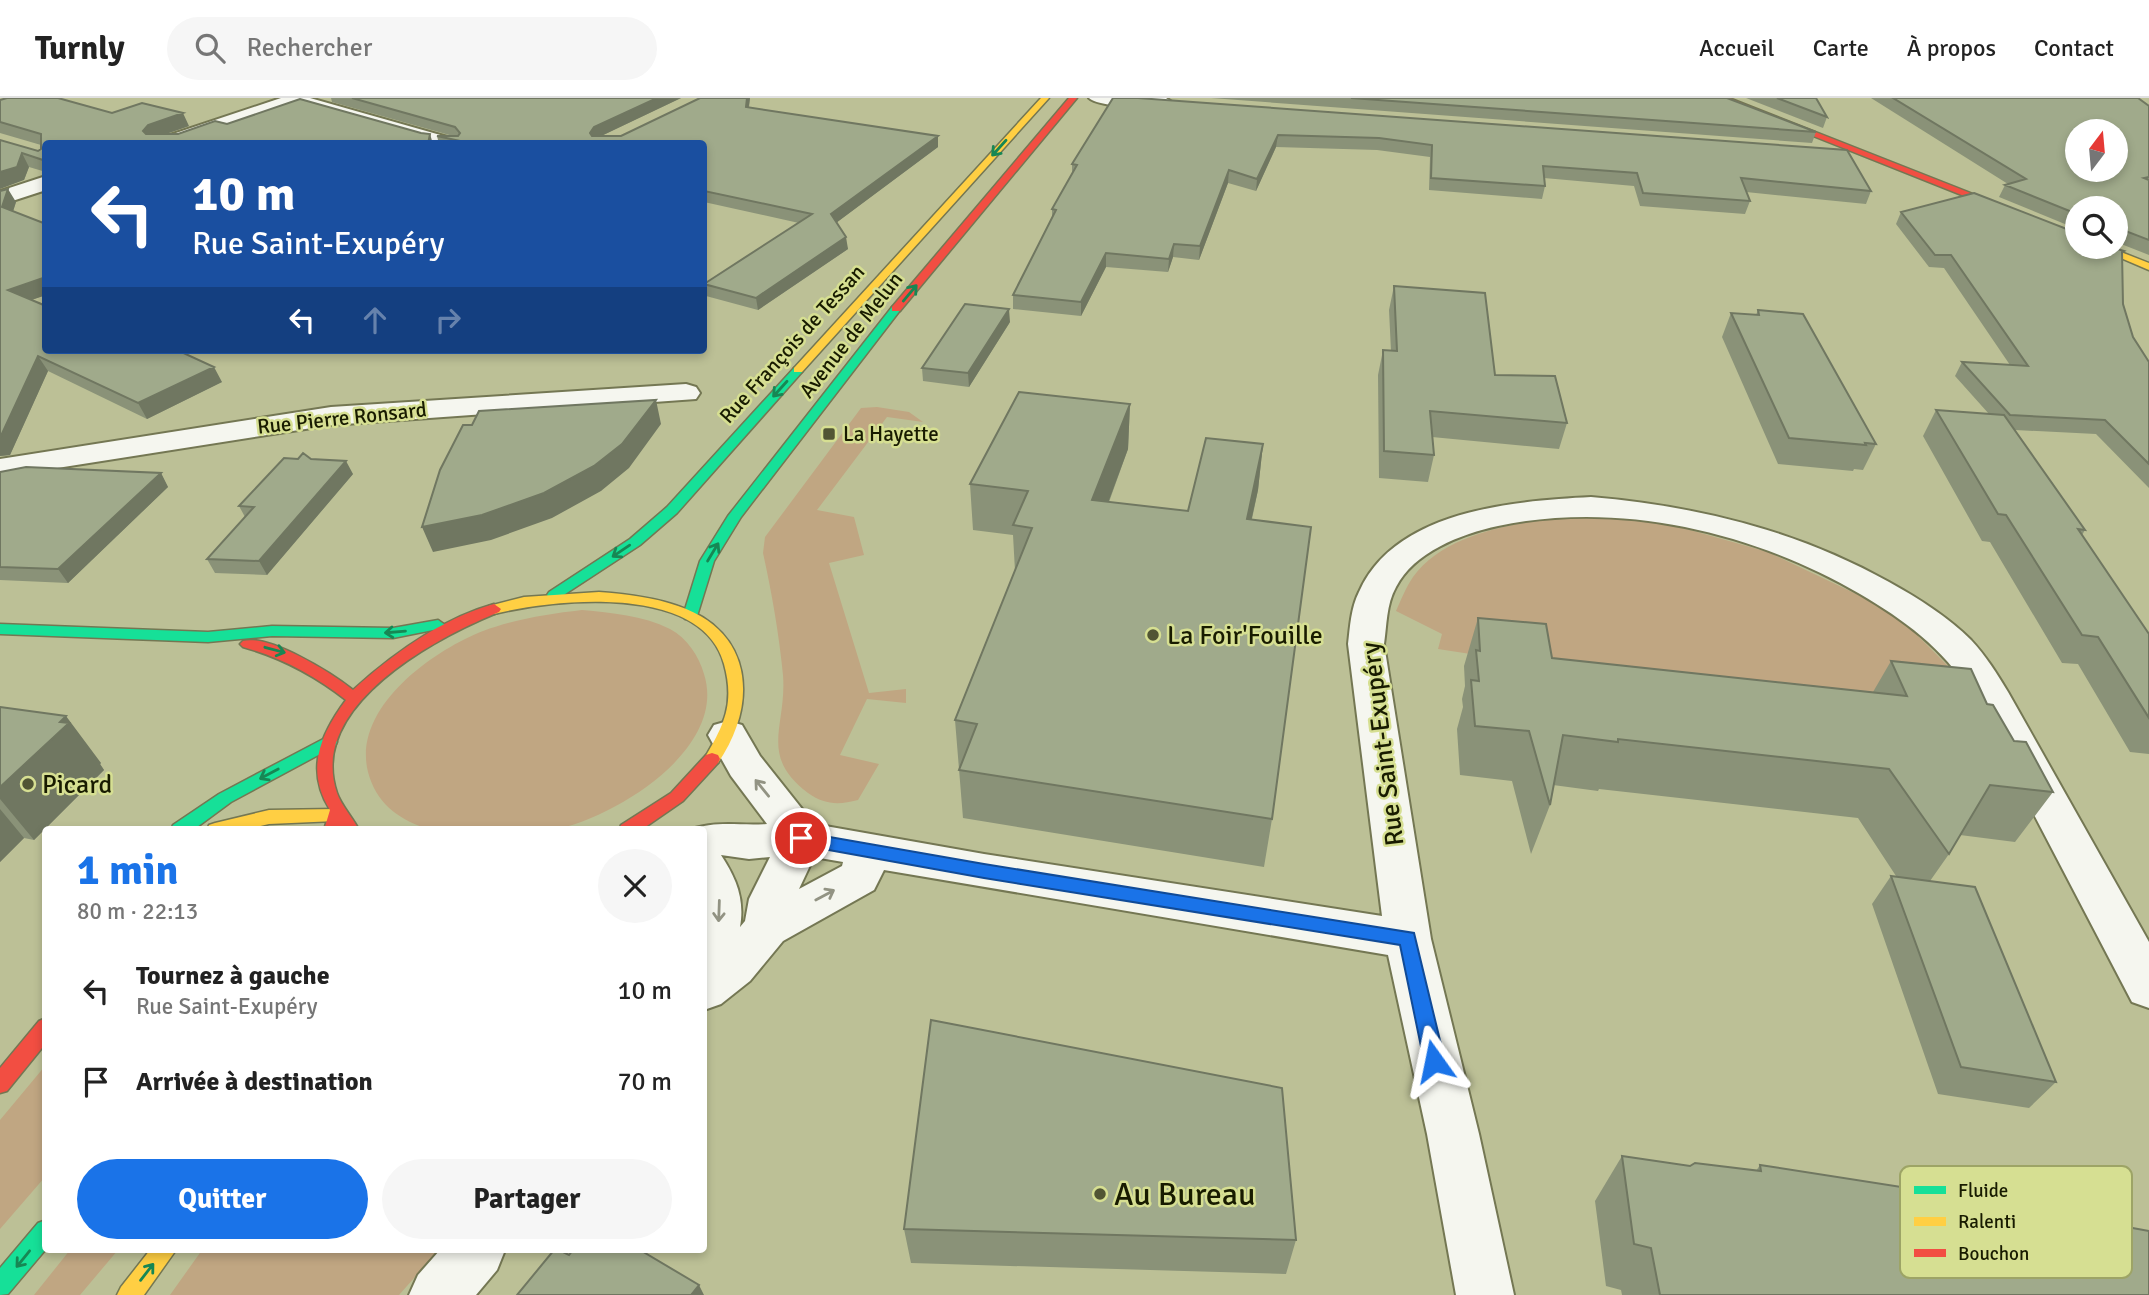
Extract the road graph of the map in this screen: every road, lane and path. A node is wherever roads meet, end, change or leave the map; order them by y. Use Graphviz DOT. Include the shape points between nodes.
graph roads {
  1 [pos="1045,98"];
  2 [pos="1073,98"];
  3 [pos="1099,98"];
  4 [pos="1722,98"];
  5 [pos="297,99"];
  6 [pos="1188,105"];
  7 [pos="174,140"];
  8 [pos="437,140"];
  9 [pos="1810,152"];
  10 [pos="1870,156"];
  11 [pos="42,183"];
  12 [pos="0,198"];
  13 [pos="2065,233"];
  14 [pos="2128,258"];
  15 [pos="2149,267"];
  16 [pos="686,393"];
  17 [pos="0,468"];
  18 [pos="552,596"];
  19 [pos="690,616"];
  20 [pos="462,621"];
  21 [pos="3,629"];
  22 [pos="208,637"];
  23 [pos="354,698"];
  24 [pos="728,735"];
  25 [pos="329,742"];
  26 [pos="334,822"];
  27 [pos="185,826"];
  28 [pos="232,826"];
  29 [pos="634,826"];
  30 [pos="801,838"];
  31 [pos="707,841"];
  32 [pos="871,850"];
  33 [pos="707,868"];
  34 [pos="767,928"];
  35 [pos="1408,939"];
  36 [pos="707,951"];
  37 [pos="707,988"];
  38 [pos="2149,988"];
  39 [pos="42,1033"];
  40 [pos="0,1084"];
  41 [pos="42,1236"];
  42 [pos="162,1253"];
  43 [pos="474,1253"];
  44 [pos="0,1286"];
  45 [pos="129,1295"];
  46 [pos="438,1295"];
  47 [pos="1485,1295"];
  1 -- 18 [label="main road, Rue François de Tessan, one-way" via="672,510 635,542"];
  19 -- 2 [label="main road, Avenue de Melun, one-way" via="708,561 735,516 877,332"];
  3 -- 6 [label="street"];
  4 -- 10 [label="main road"];
  5 -- 7 [label="street"];
  5 -- 8 [label="street"];
  9 -- 10 [label="street"];
  10 -- 13 [label="main road"];
  11 -- 12 [label="street"];
  14 -- 15 [label="main road"];
  16 -- 17 [label="street, Rue Pierre Ronsard" via="331,416"];
  18 -- 19 [label="main road" via="650,601"];
  18 -- 20 [label="main road" via="506,605"];
  19 -- 24 [label="main road" via="718,638 734,666 738,699"];
  20 -- 22 [label="main road, one-way" via="393,633 272,631"];
  20 -- 23 [label="main road" via="383,667"];
  21 -- 22 [label="main road"];
  22 -- 23 [label="main road, one-way" via="286,653 310,664"];
  23 -- 25 [label="main road"];
  24 -- 29 [label="main road" via="711,763 685,790"];
  30 -- 24 [label="street, one-way" via="744,766"];
  25 -- 26 [label="main road" via="324,770"];
  25 -- 27 [label="main road, one-way" via="225,798"];
  26 -- 28 [label="main road" via="270,817"];
  30 -- 31 [label="street"];
  30 -- 32 [label="street"];
  30 -- 34 [label="street" via="772,899"];
  34 -- 32 [label="street, one-way" via="858,878"];
  32 -- 35 [label="street"];
  33 -- 36 [label="street, one-way" via="716,882 720,903"];
  34 -- 37 [label="street" via="733,967"];
  35 -- 38 [label="street, Rue Saint-Exupéry" via="1366,644 1371,603 1389,570 1414,548 1447,529 1494,514 1597,505 1696,519 1779,545 1865,583 1911,609 1949,640 1976,672"];
  35 -- 47 [label="street, Rue Saint-Exupéry"];
  39 -- 40 [label="main road"];
  41 -- 44 [label="main road, one-way"];
  45 -- 42 [label="main road, one-way"];
  43 -- 46 [label="street"];
}
